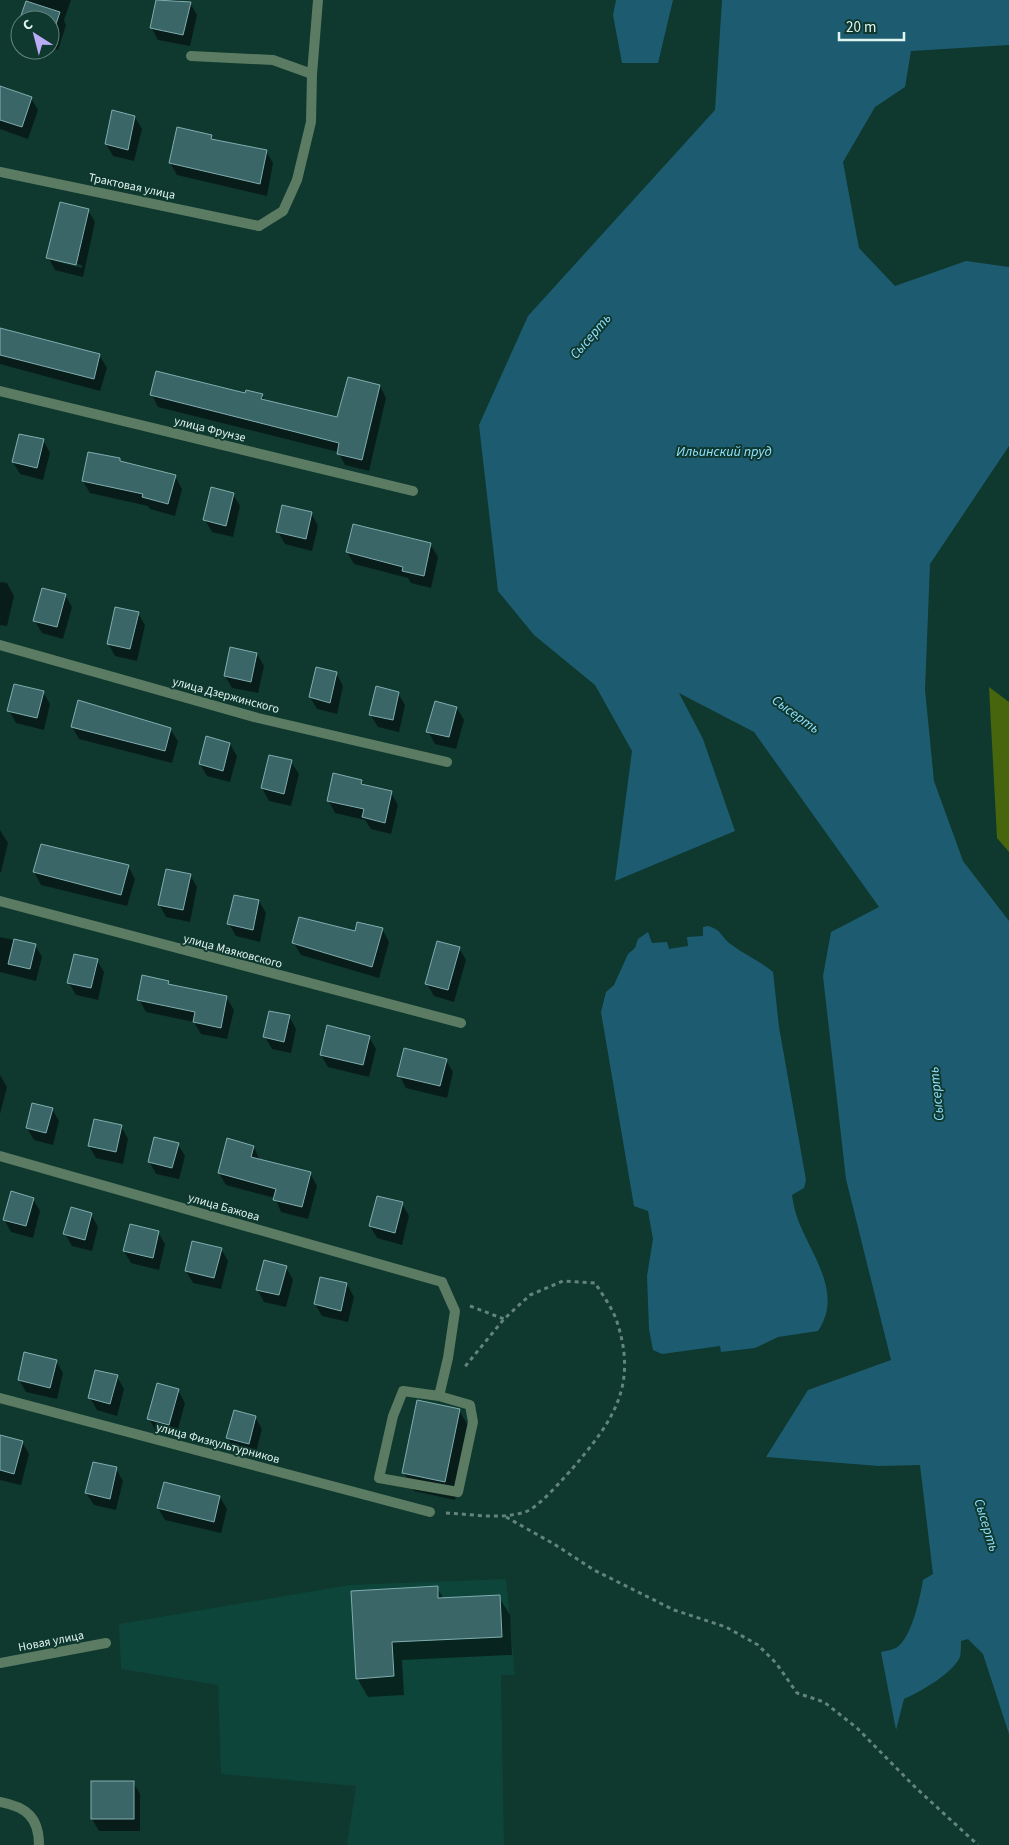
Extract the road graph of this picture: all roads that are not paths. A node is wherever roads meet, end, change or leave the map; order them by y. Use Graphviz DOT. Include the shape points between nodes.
graph roads {
  1 [pos="318,0"];
  2 [pos="191,56"];
  3 [pos="312,74"];
  4 [pos="0,172"];
  5 [pos="0,392"];
  6 [pos="413,491"];
  7 [pos="0,645"];
  8 [pos="447,762"];
  9 [pos="0,901"];
  10 [pos="461,1023"];
  11 [pos="0,1156"];
  12 [pos="439,1396"];
  13 [pos="0,1398"];
  14 [pos="430,1512"];
  15 [pos="106,1643"];
  16 [pos="0,1663"];
  17 [pos="0,1802"];
  18 [pos="39,1845"];
  1 -- 3 [label="street"];
  2 -- 3 [label="street" via="273,60"];
  3 -- 4 [label="street, Трактовая улица" via="311,122 297,180 283,211 259,226"];
  5 -- 6 [label="street, улица Фрунзе"];
  7 -- 8 [label="street, улица Дзержинского" via="258,718"];
  9 -- 10 [label="street, улица Маяковского"];
  11 -- 12 [label="street, улица Бажова" via="442,1282 455,1311"];
  12 -- 12 [label="street" via="470,1404 473,1422 458,1492 379,1478 403,1391"];
  13 -- 14 [label="street, улица Физкультурников"];
  15 -- 16 [label="street, Новая улица"];
  17 -- 18 [label="street" via="30,1813 39,1831"];
}
